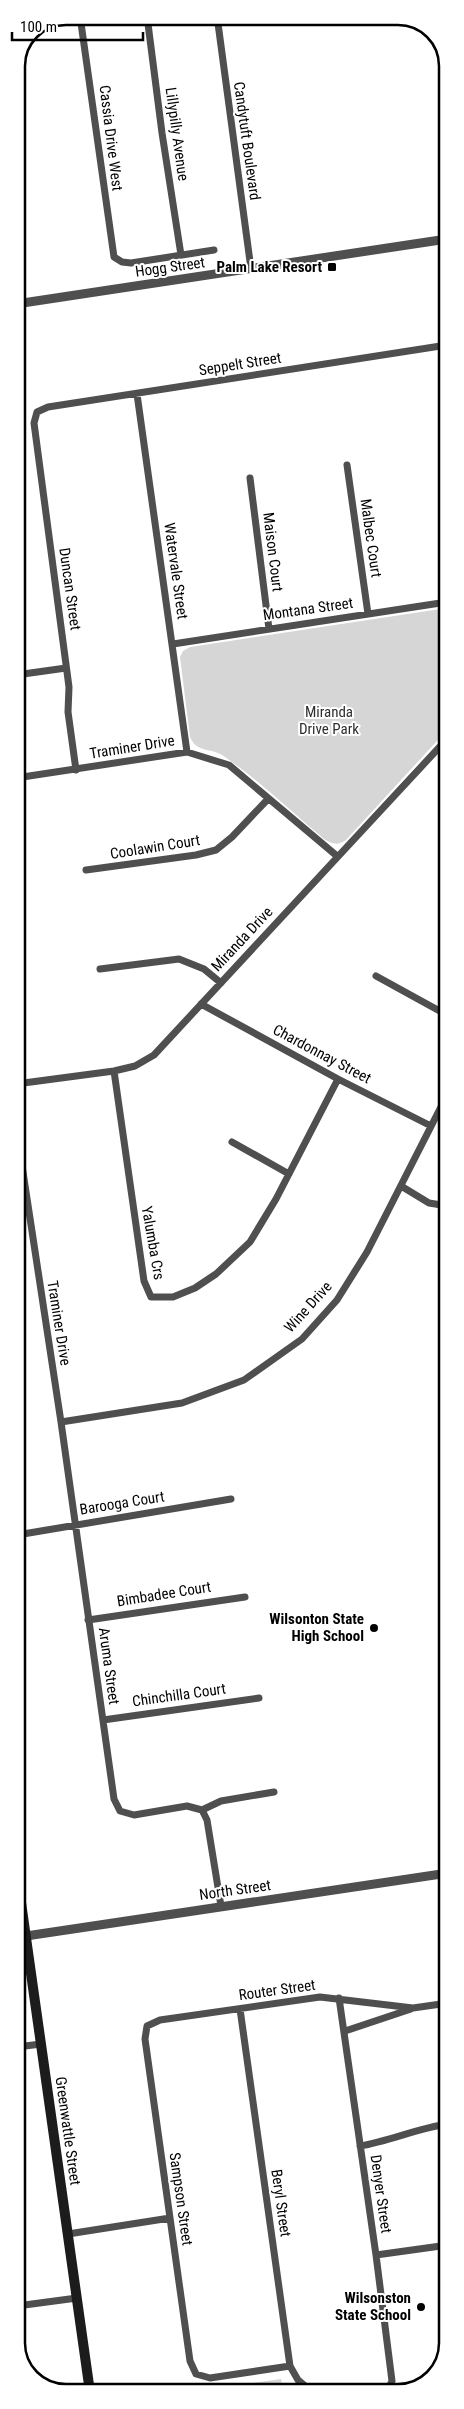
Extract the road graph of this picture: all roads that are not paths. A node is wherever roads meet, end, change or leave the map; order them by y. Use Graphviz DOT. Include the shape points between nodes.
graph roads {
  1 [pos="81,25"];
  2 [pos="148,25"];
  3 [pos="218,25"];
  4 [pos="439,240"];
  5 [pos="214,250"];
  6 [pos="181,255"];
  7 [pos="250,269"];
  8 [pos="25,303"];
  9 [pos="439,347"];
  10 [pos="137,394"];
  11 [pos="37,412"];
  12 [pos="347,465"];
  13 [pos="250,478"];
  14 [pos="439,603"];
  15 [pos="368,614"];
  16 [pos="268,628"];
  17 [pos="173,644"];
  18 [pos="66,668"];
  19 [pos="25,674"];
  20 [pos="439,748"];
  21 [pos="187,752"];
  22 [pos="76,770"];
  23 [pos="25,777"];
  24 [pos="268,800"];
  25 [pos="337,856"];
  26 [pos="86,870"];
  27 [pos="100,968"];
  28 [pos="376,976"];
  29 [pos="221,982"];
  30 [pos="201,1004"];
  31 [pos="439,1010"];
  32 [pos="114,1071"];
  33 [pos="338,1079"];
  34 [pos="25,1083"];
  35 [pos="439,1112"];
  36 [pos="432,1126"];
  37 [pos="232,1142"];
  38 [pos="289,1174"];
  39 [pos="25,1185"];
  40 [pos="401,1186"];
  41 [pos="439,1205"];
  42 [pos="61,1422"];
  43 [pos="232,1499"];
  44 [pos="74,1524"];
  45 [pos="25,1533"];
  46 [pos="245,1597"];
  47 [pos="88,1620"];
  48 [pos="259,1698"];
  49 [pos="103,1720"];
  50 [pos="274,1792"];
  51 [pos="202,1810"];
  52 [pos="439,1873"];
  53 [pos="221,1906"];
  54 [pos="25,1929"];
  55 [pos="26,1936"];
  56 [pos="339,1998"];
  57 [pos="439,2004"];
  58 [pos="413,2008"];
  59 [pos="240,2009"];
  60 [pos="147,2026"];
  61 [pos="345,2032"];
  62 [pos="41,2044"];
  63 [pos="25,2047"];
  64 [pos="439,2125"];
  65 [pos="360,2146"];
  66 [pos="170,2218"];
  67 [pos="68,2234"];
  68 [pos="439,2246"];
  69 [pos="376,2255"];
  70 [pos="77,2298"];
  71 [pos="25,2305"];
  72 [pos="290,2366"];
  73 [pos="89,2384"];
  74 [pos="303,2384"];
  75 [pos="390,2384"];
  1 -- 6 [label="street, Cassia Drive West" via="112,252 118,261 130,263"];
  2 -- 6 [label="street, Lillypilly Avenue"];
  3 -- 7 [label="street, Candytuft Boulevard"];
  4 -- 7 [label="street, Hogg Street"];
  5 -- 6 [label="street"];
  7 -- 8 [label="street, Hogg Street"];
  9 -- 10 [label="street, Seppelt Street"];
  10 -- 11 [label="street, Seppelt Street" via="48,407"];
  10 -- 17 [label="street, Watervale Street"];
  11 -- 18 [label="street, Duncan Street" via="34,423"];
  12 -- 15 [label="street, Malbec Court"];
  13 -- 16 [label="street, Maison Court"];
  14 -- 15 [label="street, Montana Street"];
  15 -- 16 [label="street, Montana Street"];
  16 -- 17 [label="street, Montana Street"];
  17 -- 21 [label="street, Watervale Street"];
  18 -- 19 [label="street"];
  18 -- 22 [label="street, Duncan Street"];
  20 -- 25 [label="street, Miranda Drive"];
  21 -- 22 [label="street, Traminer Drive"];
  21 -- 24 [label="street, Traminer Drive" via="229,765"];
  22 -- 23 [label="street, Traminer Drive"];
  24 -- 25 [label="street, Traminer Drive"];
  24 -- 26 [label="street, Coolawin Court" via="216,850"];
  25 -- 29 [label="street, Miranda Drive"];
  27 -- 29 [label="street" via="180,959 204,969"];
  28 -- 31 [label="street"];
  29 -- 30 [label="street, Miranda Drive"];
  30 -- 32 [label="street, Miranda Drive" via="154,1054 135,1066"];
  30 -- 33 [label="street, Chardonnay Street"];
  32 -- 34 [label="street, Miranda Drive"];
  32 -- 38 [label="street, Yalumba Crs" via="144,1281 151,1297 174,1297 195,1288 232,1260 262,1224"];
  33 -- 36 [label="street, Chardonnay Street"];
  33 -- 38 [label="street, Yalumba Crs"];
  35 -- 36 [label="street, Wine Drive"];
  36 -- 40 [label="street, Wine Drive"];
  37 -- 38 [label="street"];
  39 -- 42 [label="street, Traminer Drive"];
  40 -- 41 [label="street" via="429,1203"];
  40 -- 42 [label="street, Wine Drive" via="367,1252 337,1300 302,1339 244,1380 182,1403"];
  42 -- 44 [label="street, Traminer Drive"];
  43 -- 44 [label="street, Barooga Court"];
  44 -- 45 [label="street, Barooga Court"];
  44 -- 47 [label="street, Aruma Street"];
  46 -- 47 [label="street, Bimbadee Court"];
  47 -- 49 [label="street, Aruma Street"];
  48 -- 49 [label="street, Chinchilla Court"];
  49 -- 51 [label="street, Aruma Street" via="114,1799 120,1810 134,1815 187,1806"];
  50 -- 51 [label="street" via="221,1801"];
  51 -- 53 [label="street" via="207,1820"];
  52 -- 53 [label="street, North Street"];
  53 -- 55 [label="street, North Street"];
  54 -- 55 [label="main road, Greenwattle Street"];
  55 -- 62 [label="main road, Greenwattle Street"];
  56 -- 58 [label="street, Router Street"];
  56 -- 59 [label="street, Router Street" via="320,1997"];
  56 -- 61 [label="street, Denyer Street"];
  57 -- 58 [label="street, Router Street"];
  58 -- 61 [label="street, Router Street"];
  59 -- 60 [label="street, Router Street" via="160,2020"];
  59 -- 72 [label="street, Beryl Street"];
  60 -- 66 [label="street, Sampson Street" via="145,2039"];
  61 -- 65 [label="street, Denyer Street"];
  62 -- 63 [label="street"];
  62 -- 67 [label="main road, Greenwattle Street"];
  64 -- 65 [label="street"];
  65 -- 69 [label="street, Denyer Street"];
  66 -- 67 [label="street"];
  66 -- 72 [label="street, Sampson Street" via="190,2361 196,2374 210,2378"];
  67 -- 70 [label="main road, Greenwattle Street"];
  68 -- 69 [label="street"];
  69 -- 75 [label="street, Denyer Street"];
  70 -- 71 [label="street"];
  70 -- 73 [label="main road, Greenwattle Street"];
  72 -- 74 [label="street, Beryl Street"];
}
